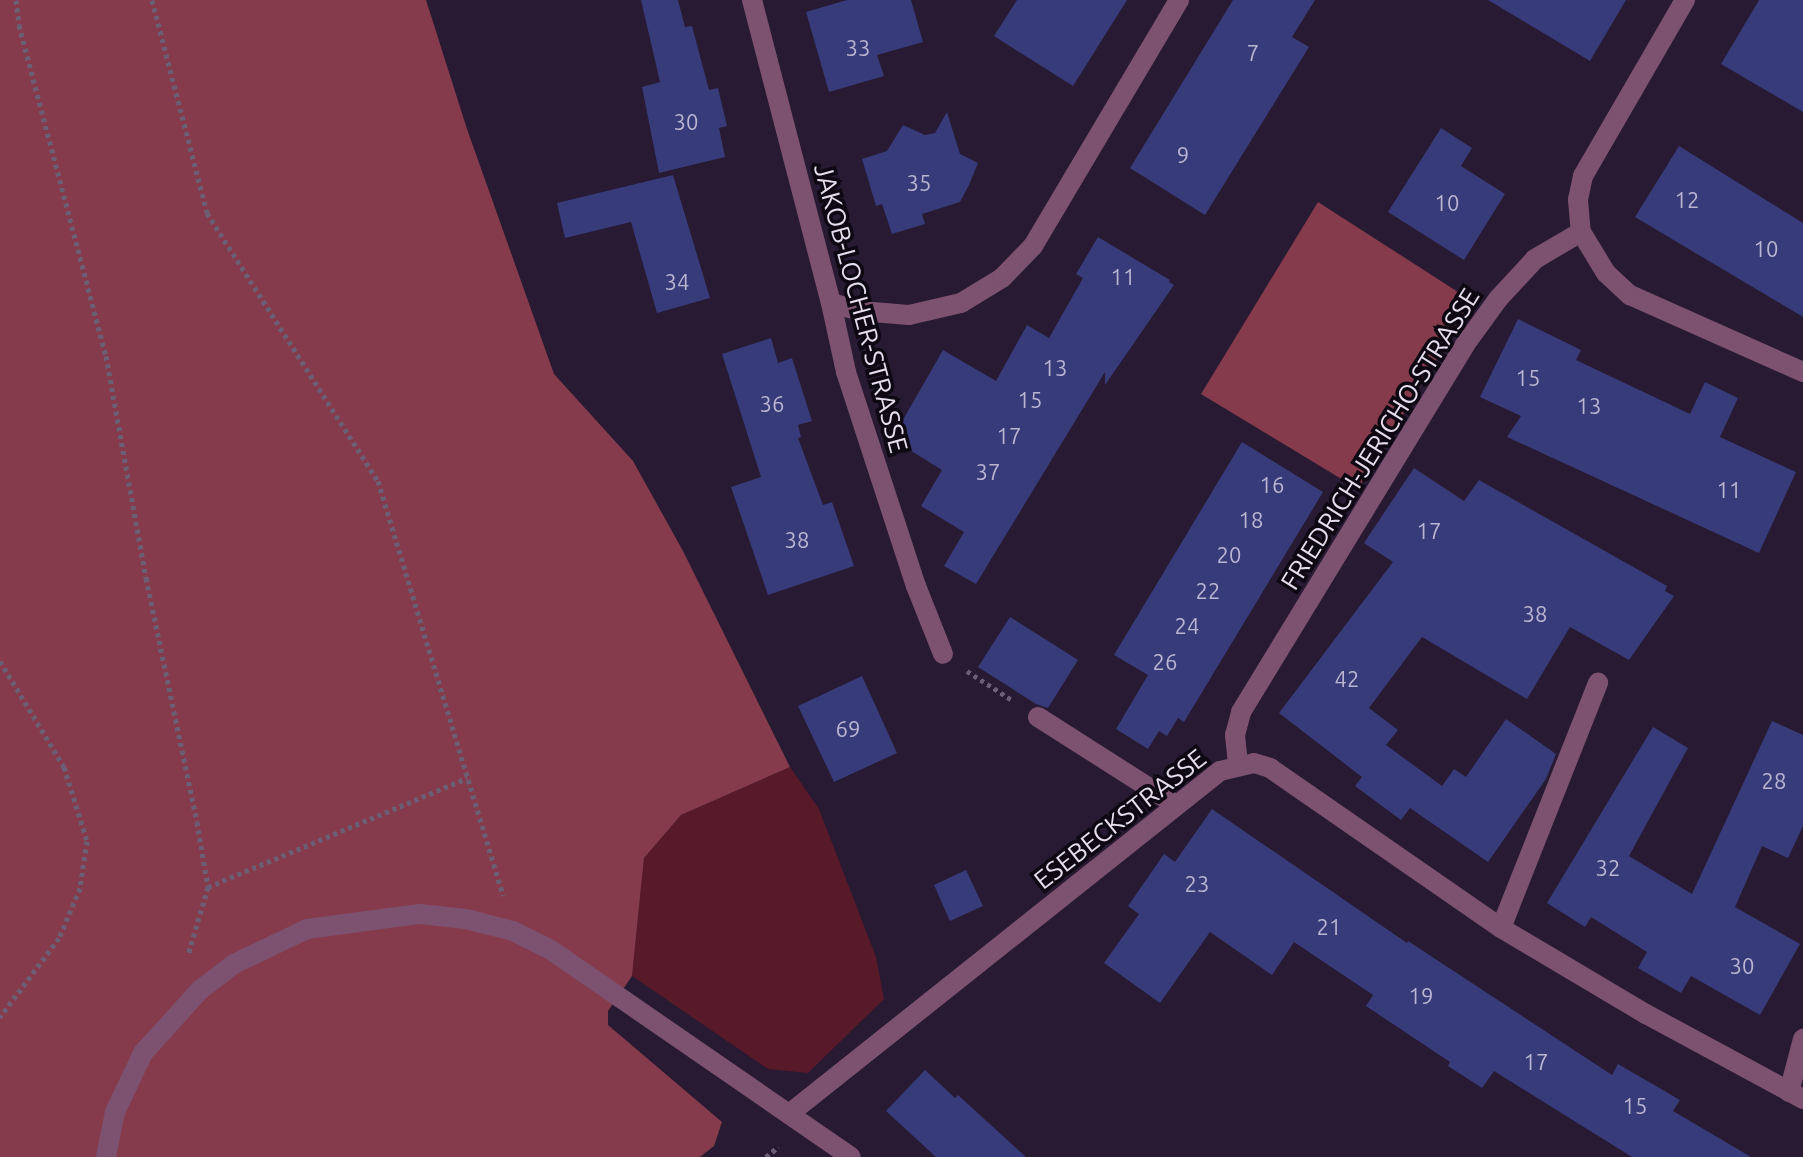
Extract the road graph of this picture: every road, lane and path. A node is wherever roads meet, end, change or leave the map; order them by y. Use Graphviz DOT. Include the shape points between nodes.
graph roads {
  1 [pos="16,0"];
  2 [pos="152,0"];
  3 [pos="752,0"];
  4 [pos="1179,0"];
  5 [pos="1685,0"];
  6 [pos="1581,232"];
  7 [pos="831,303"];
  8 [pos="1803,372"];
  9 [pos="943,654"];
  10 [pos="0,661"];
  11 [pos="1598,683"];
  12 [pos="1038,717"];
  13 [pos="1238,764"];
  14 [pos="467,778"];
  15 [pos="1176,805"];
  16 [pos="208,887"];
  17 [pos="1501,928"];
  18 [pos="513,931"];
  19 [pos="183,962"];
  20 [pos="0,1017"];
  21 [pos="1803,1039"];
  22 [pos="1796,1095"];
  23 [pos="789,1114"];
  24 [pos="106,1157"];
  25 [pos="851,1157"];
  1 -- 16 [label="path" via="106,356"];
  2 -- 14 [label="path" via="207,213 378,481"];
  3 -- 7 [label="street, JAKOB-LOCHER-STRASSE"];
  4 -- 7 [label="street" via="1033,246 1002,278 961,303 909,315"];
  5 -- 6 [label="street" via="1583,176 1578,200"];
  6 -- 8 [label="street" via="1606,273 1630,295"];
  6 -- 13 [label="street, FRIEDRICH-JERICHO-STRASSE" via="1535,259 1464,346 1241,712 1235,735"];
  7 -- 9 [label="street, JAKOB-LOCHER-STRASSE" via="846,372"];
  9 -- 12 [label="path"];
  10 -- 20 [label="path" via="64,767 87,841 80,888 59,938"];
  11 -- 17 [label="street"];
  12 -- 15 [label="street"];
  13 -- 15 [label="street, ESEBECKSTRASSE" via="1220,771"];
  13 -- 17 [label="street, ESEBECKSTRASSE" via="1270,768"];
  14 -- 16 [label="path"];
  14 -- 18 [label="path"];
  15 -- 23 [label="street, ESEBECKSTRASSE"];
  16 -- 19 [label="path"];
  17 -- 22 [label="street, ESEBECKSTRASSE"];
  18 -- 23 [label="street" via="551,950"];
  18 -- 24 [label="street" via="420,914 365,920 307,929 234,964 200,990 143,1053 115,1112"];
  21 -- 22 [label="street, ESEBECKSTRASSE"];
  23 -- 25 [label="street"];
}
